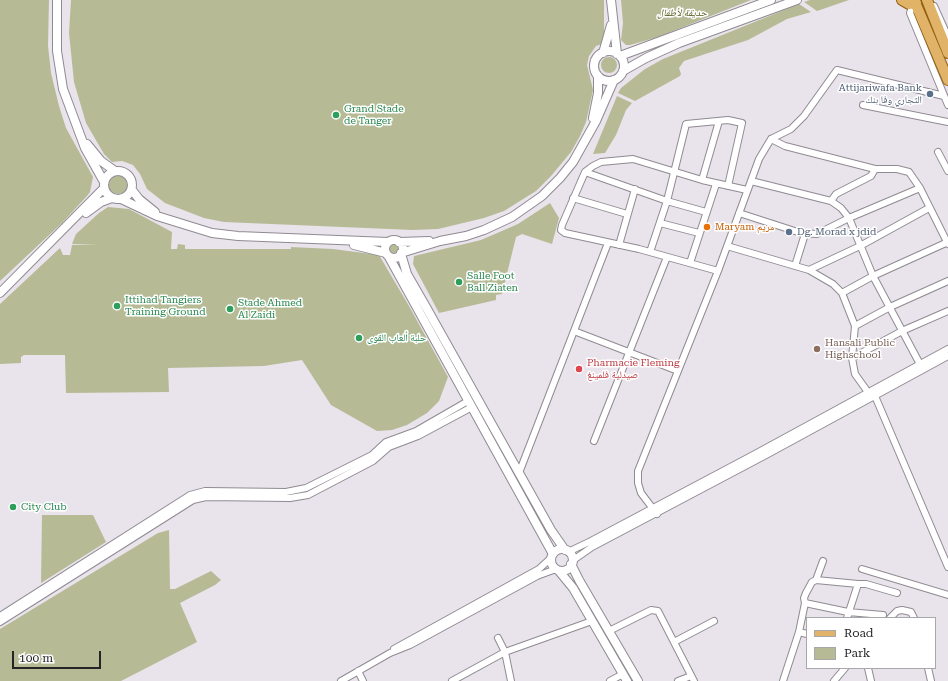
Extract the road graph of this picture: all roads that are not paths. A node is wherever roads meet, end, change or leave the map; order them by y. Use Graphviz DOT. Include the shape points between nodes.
graph roads {
  1 [pos="59,0"];
  2 [pos="611,0"];
  3 [pos="771,0"];
  4 [pos="797,0"];
  5 [pos="930,1"];
  6 [pos="911,4"];
  7 [pos="613,16"];
  8 [pos="948,37"];
  9 [pos="603,53"];
  10 [pos="948,53"];
  11 [pos="619,55"];
  12 [pos="623,72"];
  13 [pos="598,76"];
  14 [pos="614,80"];
  15 [pos="948,80"];
  16 [pos="944,96"];
  17 [pos="863,104"];
  18 [pos="948,105"];
  19 [pos="719,121"];
  20 [pos="948,122"];
  21 [pos="591,130"];
  22 [pos="82,139"];
  23 [pos="771,139"];
  24 [pos="938,152"];
  25 [pos="875,169"];
  26 [pos="115,171"];
  27 [pos="948,171"];
  28 [pos="586,172"];
  29 [pos="675,172"];
  30 [pos="702,180"];
  31 [pos="751,180"];
  32 [pos="716,184"];
  33 [pos="104,185"];
  34 [pos="728,186"];
  35 [pos="920,188"];
  36 [pos="635,189"];
  37 [pos="132,190"];
  38 [pos="747,190"];
  39 [pos="112,198"];
  40 [pos="573,198"];
  41 [pos="121,199"];
  42 [pos="667,201"];
  43 [pos="831,201"];
  44 [pos="929,208"];
  45 [pos="706,212"];
  46 [pos="739,213"];
  47 [pos="627,214"];
  48 [pos="162,217"];
  49 [pos="849,218"];
  50 [pos="660,223"];
  51 [pos="67,226"];
  52 [pos="699,233"];
  53 [pos="805,234"];
  54 [pos="340,241"];
  55 [pos="440,241"];
  56 [pos="388,242"];
  57 [pos="399,242"];
  58 [pos="948,243"];
  59 [pos="608,244"];
  60 [pos="619,245"];
  61 [pos="727,246"];
  62 [pos="860,246"];
  63 [pos="650,252"];
  64 [pos="401,254"];
  65 [pos="388,255"];
  66 [pos="667,257"];
  67 [pos="690,263"];
  68 [pos="795,266"];
  69 [pos="809,270"];
  70 [pos="718,272"];
  71 [pos="873,276"];
  72 [pos="948,281"];
  73 [pos="4,287"];
  74 [pos="0,293"];
  75 [pos="842,293"];
  76 [pos="890,307"];
  77 [pos="948,311"];
  78 [pos="855,326"];
  79 [pos="574,331"];
  80 [pos="902,331"];
  81 [pos="948,349"];
  82 [pos="630,351"];
  83 [pos="948,356"];
  84 [pos="852,358"];
  85 [pos="922,367"];
  86 [pos="678,371"];
  87 [pos="872,395"];
  88 [pos="470,404"];
  89 [pos="594,441"];
  90 [pos="519,473"];
  91 [pos="652,508"];
  92 [pos="657,514"];
  93 [pos="566,551"];
  94 [pos="552,556"];
  95 [pos="823,561"];
  96 [pos="572,563"];
  97 [pos="948,566"];
  98 [pos="862,569"];
  99 [pos="558,570"];
  100 [pos="816,580"];
  101 [pos="858,584"];
  102 [pos="897,593"];
  103 [pos="948,595"];
  104 [pos="805,604"];
  105 [pos="847,615"];
  106 [pos="883,615"];
  107 [pos="0,616"];
  108 [pos="891,617"];
  109 [pos="913,617"];
  110 [pos="592,621"];
  111 [pos="714,621"];
  112 [pos="0,622"];
  113 [pos="609,631"];
  114 [pos="799,632"];
  115 [pos="806,634"];
  116 [pos="498,638"];
  117 [pos="674,642"];
  118 [pos="505,652"];
  119 [pos="390,653"];
  120 [pos="844,669"];
  121 [pos="868,669"];
  122 [pos="928,669"];
  123 [pos="358,671"];
  124 [pos="625,677"];
  125 [pos="693,678"];
  126 [pos="341,681"];
  127 [pos="363,681"];
  128 [pos="452,681"];
  129 [pos="511,681"];
  130 [pos="610,681"];
  131 [pos="638,681"];
  132 [pos="678,681"];
  133 [pos="783,681"];
  134 [pos="834,681"];
  135 [pos="872,681"];
  136 [pos="931,681"];
  1 -- 22 [label="street" via="57,51 61,77 69,109"];
  2 -- 7 [label="street"];
  3 -- 11 [label="street"];
  4 -- 12 [label="street" via="679,43"];
  5 -- 8 [label="street"];
  5 -- 10 [label="main road"];
  6 -- 15 [label="main road"];
  6 -- 16 [label="street"];
  7 -- 9 [label="street"];
  7 -- 11 [label="street"];
  9 -- 11 [label="street" via="608,51"];
  9 -- 13 [label="street" via="594,63"];
  11 -- 12 [label="street" via="624,64"];
  12 -- 14 [label="street"];
  13 -- 14 [label="street" via="605,81"];
  13 -- 21 [label="street" via="597,102"];
  14 -- 21 [label="street"];
  16 -- 18 [label="street"];
  16 -- 23 [label="street" via="838,70 800,120 791,129"];
  17 -- 20 [label="street"];
  19 -- 29 [label="street" via="686,124"];
  19 -- 30 [label="street"];
  19 -- 34 [label="street" via="742,123"];
  21 -- 55 [label="street" via="573,162 531,205 484,230"];
  22 -- 26 [label="street" via="101,161"];
  22 -- 33 [label="street"];
  23 -- 25 [label="street" via="785,146"];
  23 -- 31 [label="street" via="759,159"];
  24 -- 27 [label="street"];
  25 -- 35 [label="street" via="910,172"];
  25 -- 43 [label="street" via="871,176 836,194"];
  26 -- 33 [label="street" via="108,175"];
  26 -- 37 [label="street" via="123,171 130,176"];
  28 -- 29 [label="street" via="597,163 628,158"];
  28 -- 36 [label="street"];
  28 -- 40 [label="street"];
  29 -- 30 [label="street"];
  29 -- 42 [label="street"];
  30 -- 32 [label="street"];
  31 -- 38 [label="street"];
  31 -- 43 [label="street"];
  32 -- 34 [label="street"];
  32 -- 45 [label="street"];
  33 -- 39 [label="street" via="107,194"];
  33 -- 51 [label="street"];
  34 -- 38 [label="street"];
  35 -- 44 [label="street"];
  35 -- 49 [label="street"];
  36 -- 42 [label="street"];
  36 -- 47 [label="street"];
  37 -- 41 [label="street" via="128,196"];
  37 -- 48 [label="street" via="139,199"];
  38 -- 46 [label="street"];
  39 -- 41 [label="street"];
  39 -- 51 [label="street"];
  40 -- 47 [label="street"];
  40 -- 59 [label="street" via="562,232"];
  41 -- 48 [label="street"];
  42 -- 45 [label="street"];
  42 -- 50 [label="street"];
  43 -- 49 [label="street"];
  44 -- 58 [label="street"];
  44 -- 62 [label="street"];
  45 -- 52 [label="street"];
  46 -- 53 [label="street"];
  46 -- 61 [label="street"];
  47 -- 60 [label="street"];
  48 -- 54 [label="street" via="212,233"];
  49 -- 53 [label="street" via="822,232"];
  49 -- 62 [label="street"];
  50 -- 52 [label="street"];
  50 -- 63 [label="street"];
  51 -- 73 [label="street"];
  52 -- 67 [label="street"];
  53 -- 68 [label="street"];
  54 -- 56 [label="street"];
  54 -- 65 [label="street"];
  55 -- 57 [label="street"];
  55 -- 64 [label="street"];
  56 -- 57 [label="street"];
  56 -- 65 [label="street" via="385,246"];
  57 -- 64 [label="street" via="403,248"];
  58 -- 71 [label="street"];
  59 -- 60 [label="street"];
  59 -- 79 [label="street"];
  60 -- 63 [label="street"];
  61 -- 68 [label="street"];
  61 -- 70 [label="street"];
  62 -- 69 [label="street"];
  62 -- 71 [label="street"];
  63 -- 66 [label="street"];
  64 -- 65 [label="street" via="395,258"];
  64 -- 90 [label="street" via="407,274"];
  65 -- 88 [label="street"];
  66 -- 67 [label="street"];
  66 -- 82 [label="street"];
  67 -- 70 [label="street"];
  68 -- 69 [label="street"];
  69 -- 75 [label="street" via="833,284"];
  70 -- 86 [label="street"];
  71 -- 75 [label="street"];
  71 -- 76 [label="street"];
  72 -- 76 [label="street"];
  73 -- 74 [label="street"];
  75 -- 78 [label="street"];
  76 -- 78 [label="street"];
  76 -- 80 [label="street"];
  77 -- 80 [label="street"];
  78 -- 84 [label="street"];
  79 -- 82 [label="street"];
  79 -- 90 [label="street"];
  80 -- 84 [label="street"];
  80 -- 85 [label="street"];
  81 -- 85 [label="street"];
  82 -- 86 [label="street"];
  82 -- 89 [label="street"];
  83 -- 85 [label="street"];
  84 -- 87 [label="street" via="855,374"];
  85 -- 87 [label="street"];
  86 -- 91 [label="street" via="638,471 640,493"];
  87 -- 91 [label="street"];
  87 -- 92 [label="street"];
  87 -- 97 [label="street"];
  88 -- 94 [label="street"];
  88 -- 107 [label="street" via="416,431 388,441 372,455 306,488 286,492 205,491 190,495"];
  88 -- 112 [label="street" via="418,436 389,447 373,461 308,495 290,498 206,497 193,500"];
  90 -- 93 [label="street" via="551,530"];
  91 -- 92 [label="street"];
  91 -- 93 [label="street" via="591,541"];
  92 -- 96 [label="street" via="592,547"];
  93 -- 94 [label="street" via="557,551"];
  93 -- 96 [label="street" via="571,556"];
  94 -- 99 [label="street" via="552,564"];
  94 -- 119 [label="street" via="539,569"];
  95 -- 100 [label="street"];
  96 -- 99 [label="street" via="565,570"];
  96 -- 113 [label="street" via="578,579"];
  98 -- 103 [label="street"];
  99 -- 110 [label="street" via="573,588"];
  99 -- 119 [label="street" via="537,576 410,645"];
  100 -- 101 [label="street"];
  100 -- 104 [label="street" via="806,593"];
  101 -- 102 [label="street"];
  101 -- 105 [label="street"];
  104 -- 105 [label="street"];
  104 -- 114 [label="street"];
  105 -- 106 [label="street"];
  108 -- 109 [label="street" via="902,610 910,612"];
  110 -- 118 [label="street"];
  110 -- 124 [label="street"];
  111 -- 117 [label="street"];
  113 -- 117 [label="street" via="655,610 660,614"];
  113 -- 131 [label="street"];
  114 -- 115 [label="street"];
  114 -- 133 [label="street"];
  116 -- 118 [label="street"];
  117 -- 125 [label="street"];
  118 -- 128 [label="street"];
  118 -- 129 [label="street"];
  119 -- 123 [label="street"];
  120 -- 134 [label="street"];
  121 -- 135 [label="street"];
  122 -- 136 [label="street"];
  123 -- 126 [label="street"];
  123 -- 127 [label="street"];
  124 -- 130 [label="street"];
  125 -- 132 [label="street"];
}
